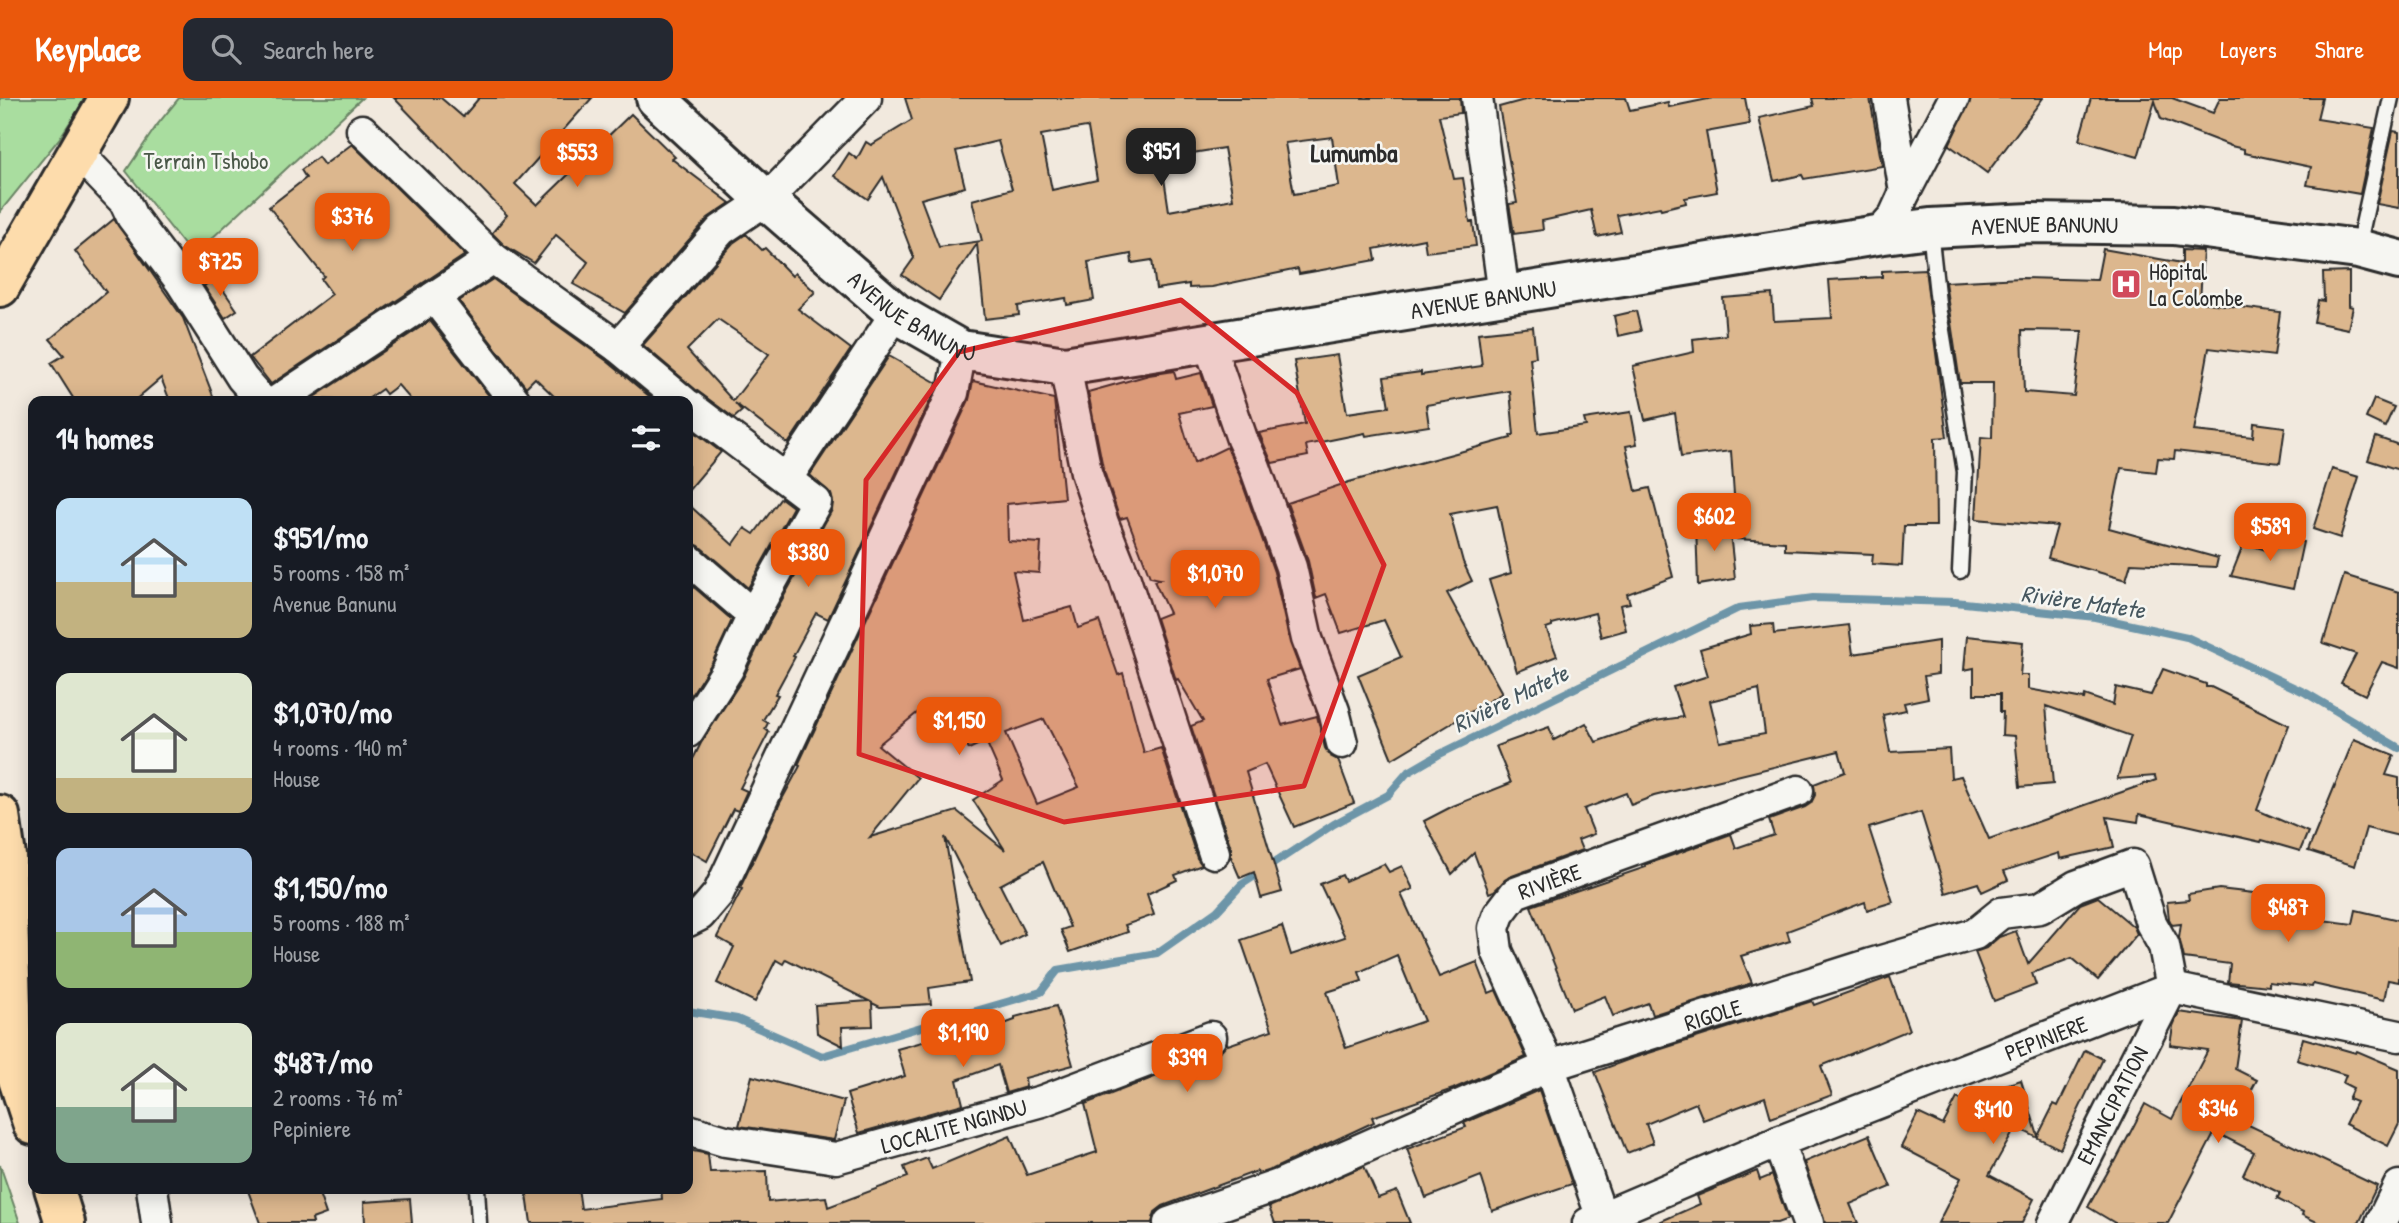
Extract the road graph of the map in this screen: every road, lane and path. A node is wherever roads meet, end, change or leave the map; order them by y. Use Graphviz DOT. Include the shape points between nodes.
graph roads {
  1 [pos="109,98"];
  2 [pos="656,98"];
  3 [pos="866,98"];
  4 [pos="1478,98"];
  5 [pos="1889,98"];
  6 [pos="1954,98"];
  7 [pos="2391,98"];
  8 [pos="362,130"];
  9 [pos="77,152"];
  10 [pos="1905,192"];
  11 [pos="766,200"];
  12 [pos="1930,228"];
  13 [pos="1877,235"];
  14 [pos="2358,249"];
  15 [pos="493,258"];
  16 [pos="2399,260"];
  17 [pos="0,287"];
  18 [pos="1504,295"];
  19 [pos="434,297"];
  20 [pos="897,313"];
  21 [pos="1209,343"];
  22 [pos="618,347"];
  23 [pos="961,350"];
  24 [pos="1065,366"];
  25 [pos="257,396"];
  26 [pos="285,396"];
  27 [pos="511,396"];
  28 [pos="677,396"];
  29 [pos="693,409"];
  30 [pos="786,478"];
  31 [pos="693,563"];
  32 [pos="1960,571"];
  33 [pos="753,615"];
  34 [pos="693,724"];
  35 [pos="1342,743"];
  36 [pos="1798,791"];
  37 [pos="0,815"];
  38 [pos="1214,853"];
  39 [pos="693,918"];
  40 [pos="2172,988"];
  41 [pos="2399,1036"];
  42 [pos="1211,1037"];
  43 [pos="1549,1066"];
  44 [pos="28,1110"];
  45 [pos="693,1131"];
  46 [pos="1779,1142"];
  47 [pos="2399,1186"];
  48 [pos="56,1194"];
  49 [pos="153,1194"];
  50 [pos="477,1194"];
  51 [pos="1595,1220"];
  52 [pos="65,1223"];
  53 [pos="157,1223"];
  54 [pos="479,1223"];
  55 [pos="1169,1223"];
  56 [pos="1808,1223"];
  57 [pos="2053,1223"];
  58 [pos="2381,1223"];
  1 -- 9 [label="highway"];
  2 -- 11 [label="street, AVENUE BANUNU"];
  3 -- 11 [label="street"];
  4 -- 18 [label="street"];
  5 -- 10 [label="street"];
  6 -- 10 [label="street"];
  7 -- 14 [label="lane"];
  8 -- 15 [label="street"];
  9 -- 17 [label="highway"];
  9 -- 25 [label="street" via="125,202"];
  10 -- 13 [label="street" via="1894,216"];
  11 -- 20 [label="street, AVENUE BANUNU"];
  11 -- 22 [label="street" via="721,230"];
  12 -- 13 [label="street, AVENUE BANUNU"];
  12 -- 14 [label="street, AVENUE BANUNU" via="2082,222 2174,225"];
  12 -- 32 [label="lane" via="1965,472"];
  13 -- 18 [label="street, AVENUE BANUNU"];
  14 -- 16 [label="street, AVENUE BANUNU"];
  15 -- 19 [label="street"];
  15 -- 22 [label="street"];
  18 -- 21 [label="street, AVENUE BANUNU"];
  19 -- 26 [label="street"];
  19 -- 27 [label="street"];
  20 -- 23 [label="street, AVENUE BANUNU"];
  20 -- 30 [label="street"];
  21 -- 24 [label="street, AVENUE BANUNU"];
  21 -- 35 [label="street" via="1291,567 1307,639"];
  22 -- 28 [label="street"];
  23 -- 24 [label="street, AVENUE BANUNU"];
  23 -- 39 [label="street" via="953,393 719,894"];
  24 -- 38 [label="street" via="1086,472"];
  29 -- 30 [label="street"];
  30 -- 33 [label="street" via="816,502"];
  31 -- 33 [label="street"];
  33 -- 34 [label="street" via="728,669"];
  36 -- 43 [label="street, RIVIÈRE" via="1515,893 1494,928 1497,951"];
  37 -- 44 [label="highway" via="6,856 13,1064"];
  40 -- 41 [label="street"];
  40 -- 43 [label="street, RIGOLE" via="2164,946 2151,923 2133,865 2076,886 2040,908 2001,913 1975,934"];
  40 -- 46 [label="street, PEPINIERE"];
  40 -- 57 [label="street, EMANCIPATION"];
  42 -- 45 [label="street, LOCALITE NGINDU" via="1042,1101 836,1158 725,1141"];
  43 -- 51 [label="street, RIVIÈRE"];
  43 -- 55 [label="street, RIGOLE" via="1279,1185"];
  46 -- 51 [label="street, PEPINIERE"];
  46 -- 56 [label="street"];
  47 -- 58 [label="street"];
  48 -- 52 [label="highway"];
  49 -- 53 [label="street"];
  50 -- 54 [label="lane"];
}
